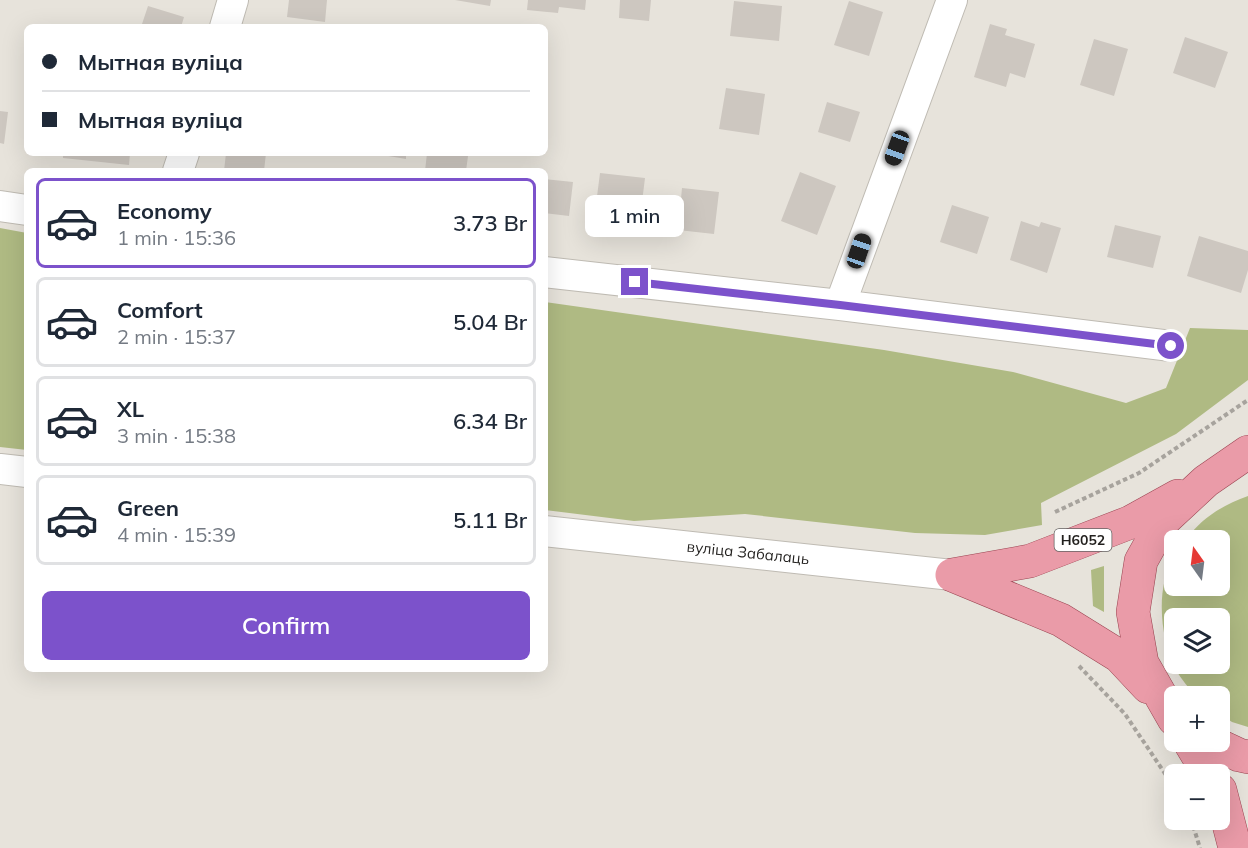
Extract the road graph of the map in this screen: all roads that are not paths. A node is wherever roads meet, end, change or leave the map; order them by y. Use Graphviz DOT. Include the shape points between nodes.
graph roads {
  1 [pos="233,0"];
  2 [pos="952,0"];
  3 [pos="226,24"];
  4 [pos="0,206"];
  5 [pos="24,210"];
  6 [pos="548,273"];
  7 [pos="840,305"];
  8 [pos="1171,346"];
  9 [pos="1248,452"];
  10 [pos="1248,465"];
  11 [pos="0,469"];
  12 [pos="24,472"];
  13 [pos="1206,481"];
  14 [pos="548,531"];
  15 [pos="952,574"];
  16 [pos="1164,700"];
  17 [pos="1164,704"];
  18 [pos="1230,751"];
  19 [pos="1248,757"];
  20 [pos="1230,829"];
  21 [pos="1235,848"];
  1 -- 3 [label="street"];
  2 -- 7 [label="street"];
  4 -- 5 [label="street"];
  6 -- 7 [label="street"];
  7 -- 8 [label="street"];
  9 -- 13 [label="main road"];
  10 -- 13 [label="main road, Н6052"];
  11 -- 12 [label="street"];
  13 -- 15 [label="main road, Н6052" via="1131,522 1030,561"];
  13 -- 16 [label="main road, Н6052" via="1164,520 1142,561 1132,612 1142,663"];
  14 -- 15 [label="street, вуліца Забалаць / Н6052"];
  15 -- 17 [label="main road, Н6052" via="1069,625 1119,656"];
  18 -- 19 [label="main road"];
  20 -- 21 [label="main road"];
}
